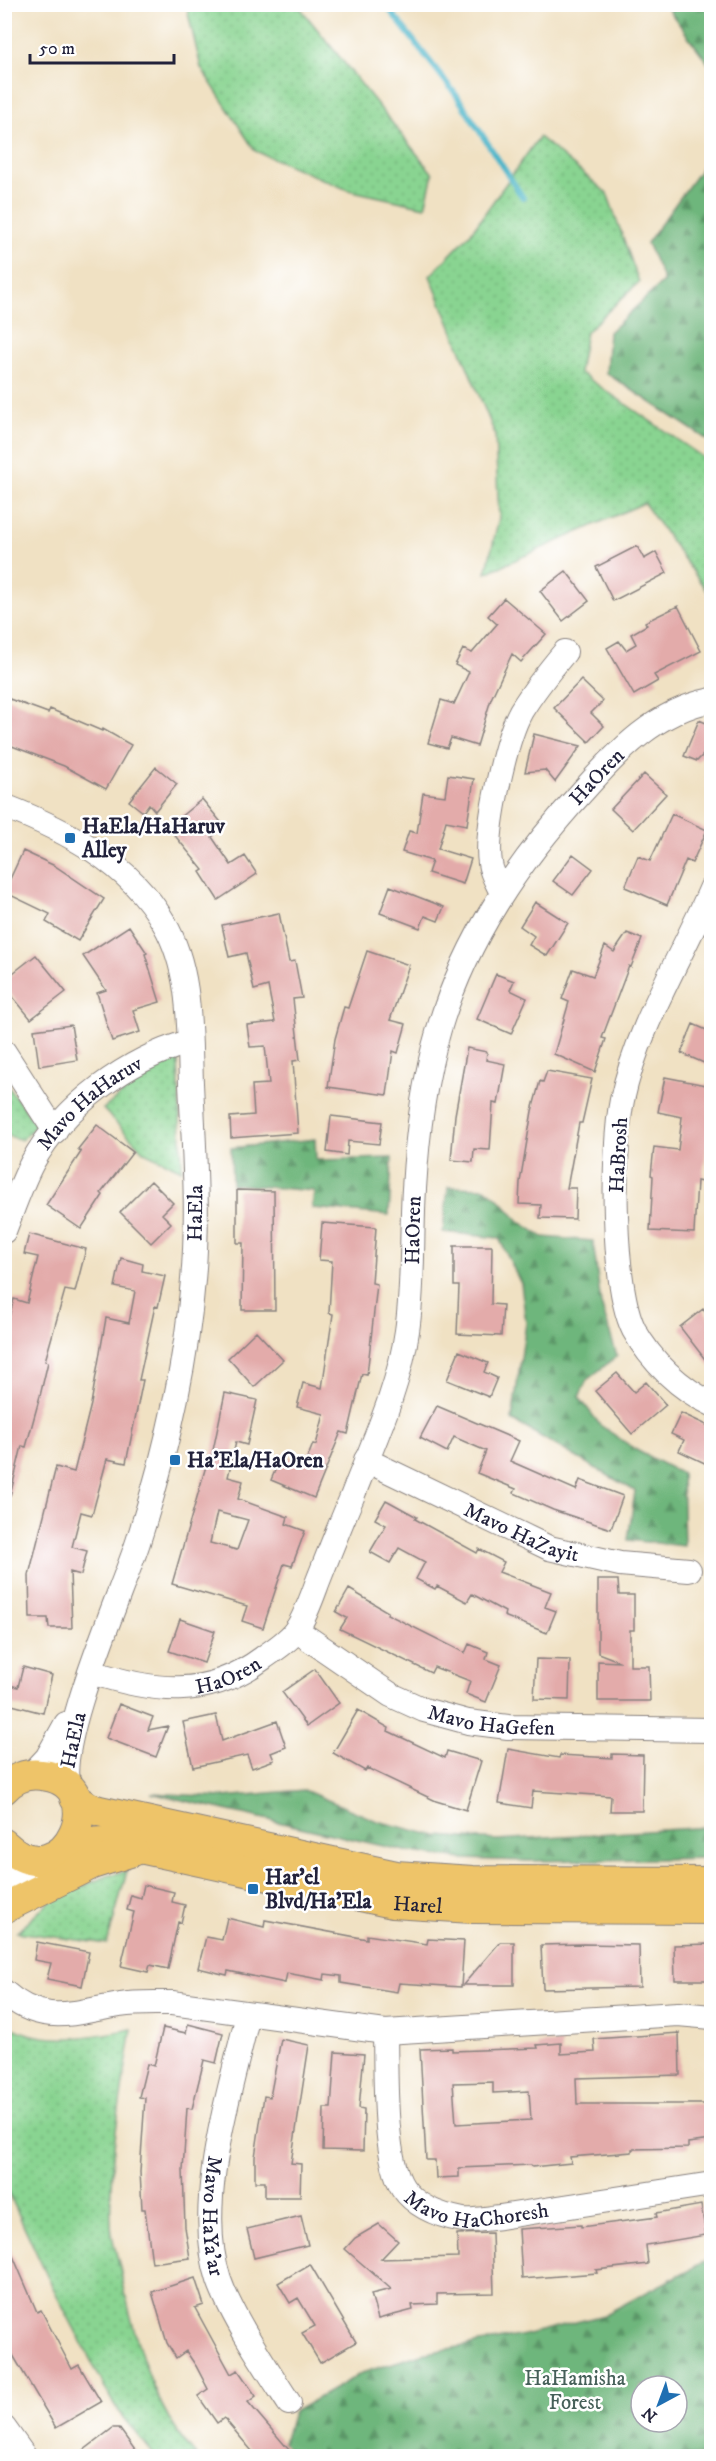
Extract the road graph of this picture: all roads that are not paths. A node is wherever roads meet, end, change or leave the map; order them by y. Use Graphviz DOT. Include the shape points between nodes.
graph roads {
  1 [pos="565,652"];
  2 [pos="711,700"];
  3 [pos="4,806"];
  4 [pos="711,887"];
  5 [pos="502,893"];
  6 [pos="189,1042"];
  7 [pos="4,1052"];
  8 [pos="55,1131"];
  9 [pos="4,1231"];
  10 [pos="711,1404"];
  11 [pos="366,1460"];
  12 [pos="689,1570"];
  13 [pos="296,1630"];
  14 [pos="87,1682"];
  15 [pos="711,1730"];
  16 [pos="12,1783"];
  17 [pos="71,1792"];
  18 [pos="143,1849"];
  19 [pos="6,1856"];
  20 [pos="54,1856"];
  21 [pos="711,1882"];
  22 [pos="4,1900"];
  23 [pos="4,1908"];
  24 [pos="711,1909"];
  25 [pos="4,1992"];
  26 [pos="248,2014"];
  27 [pos="711,2017"];
  28 [pos="385,2032"];
  29 [pos="711,2184"];
  30 [pos="289,2403"];
  31 [pos="4,2428"];
  32 [pos="24,2457"];
  1 -- 5 [label="street" via="520,713 506,756 490,826 490,864"];
  2 -- 5 [label="street, HaOren" via="674,711 648,726 612,759 526,858"];
  3 -- 6 [label="street, HaEla" via="54,825 80,840 145,896 175,945 184,979"];
  4 -- 10 [label="street, HaBrosh" via="655,1008 622,1099 616,1142 623,1289 634,1329 670,1377"];
  5 -- 11 [label="street, HaOren" via="455,984 429,1069 417,1149 407,1332 394,1386"];
  6 -- 8 [label="street, Mavo HaHaruv" via="146,1056 73,1111"];
  6 -- 14 [label="street, HaEla" via="196,1195 193,1280 183,1353 171,1427 154,1492"];
  7 -- 8 [label="street"];
  8 -- 9 [label="street, Mavo HaHaruv" via="33,1161"];
  11 -- 12 [label="street, Mavo HaZayit" via="549,1548 620,1564"];
  11 -- 13 [label="street, HaOren"];
  13 -- 14 [label="street, HaOren" via="245,1672 196,1688"];
  13 -- 15 [label="street, Mavo HaGefen" via="391,1695 424,1710 468,1722 508,1727"];
  14 -- 16 [label="street, HaEla" via="47,1758"];
  14 -- 17 [label="street, HaEla" via="65,1762"];
  16 -- 17 [label="main road, Harel" via="57,1779"];
  17 -- 20 [label="main road" via="80,1823 76,1835"];
  17 -- 21 [label="main road, Harel" via="99,1811 396,1876 473,1881"];
  18 -- 20 [label="main road, Harel" via="99,1841 82,1843"];
  18 -- 23 [label="main road" via="92,1864"];
  18 -- 24 [label="main road, Harel" via="393,1903 472,1908"];
  19 -- 20 [label="main road"];
  20 -- 22 [label="street" via="33,1869"];
  25 -- 26 [label="street" via="24,2008 46,2015 146,2002"];
  26 -- 28 [label="street"];
  26 -- 30 [label="street, Mavo HaYa'ar" via="213,2170 212,2240 219,2279"];
  27 -- 28 [label="street" via="678,2014"];
  28 -- 29 [label="street, Mavo HaChoresh" via="390,2133 402,2187 419,2204 442,2215 465,2220 500,2217"];
  31 -- 32 [label="street"];
}
